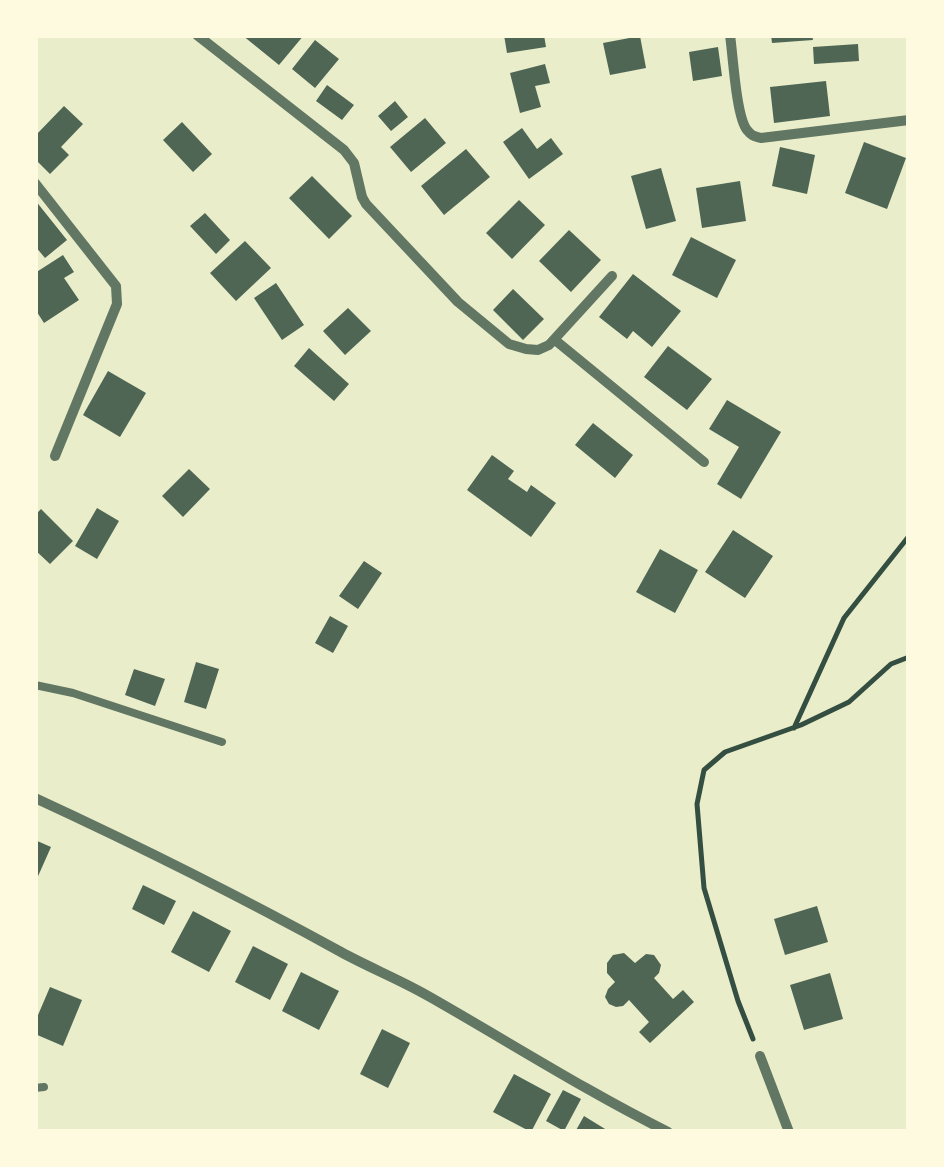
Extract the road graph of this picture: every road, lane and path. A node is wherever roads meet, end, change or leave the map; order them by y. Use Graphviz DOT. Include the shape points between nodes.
graph roads {
  1 [pos="197,35"];
  2 [pos="730,35"];
  3 [pos="909,120"];
  4 [pos="35,183"];
  5 [pos="612,276"];
  6 [pos="555,340"];
  7 [pos="55,456"];
  8 [pos="704,462"];
  9 [pos="909,536"];
  10 [pos="909,658"];
  11 [pos="35,685"];
  12 [pos="794,728"];
  13 [pos="222,742"];
  14 [pos="35,798"];
  15 [pos="760,1056"];
  16 [pos="668,1132"];
  17 [pos="789,1132"];
  1 -- 6 [label="street" via="344,150 366,204 458,302 510,344 538,350"];
  2 -- 3 [label="street" via="742,119 755,137"];
  4 -- 7 [label="street" via="116,286 117,304"];
  5 -- 6 [label="street"];
  6 -- 8 [label="street"];
  9 -- 12 [label="path" via="844,618"];
  10 -- 12 [label="path" via="891,664 849,702"];
  11 -- 13 [label="lane"];
  12 -- 15 [label="path" via="725,752 704,770 697,804 704,888"];
  14 -- 16 [label="street" via="426,994"];
  15 -- 17 [label="street"];
}
